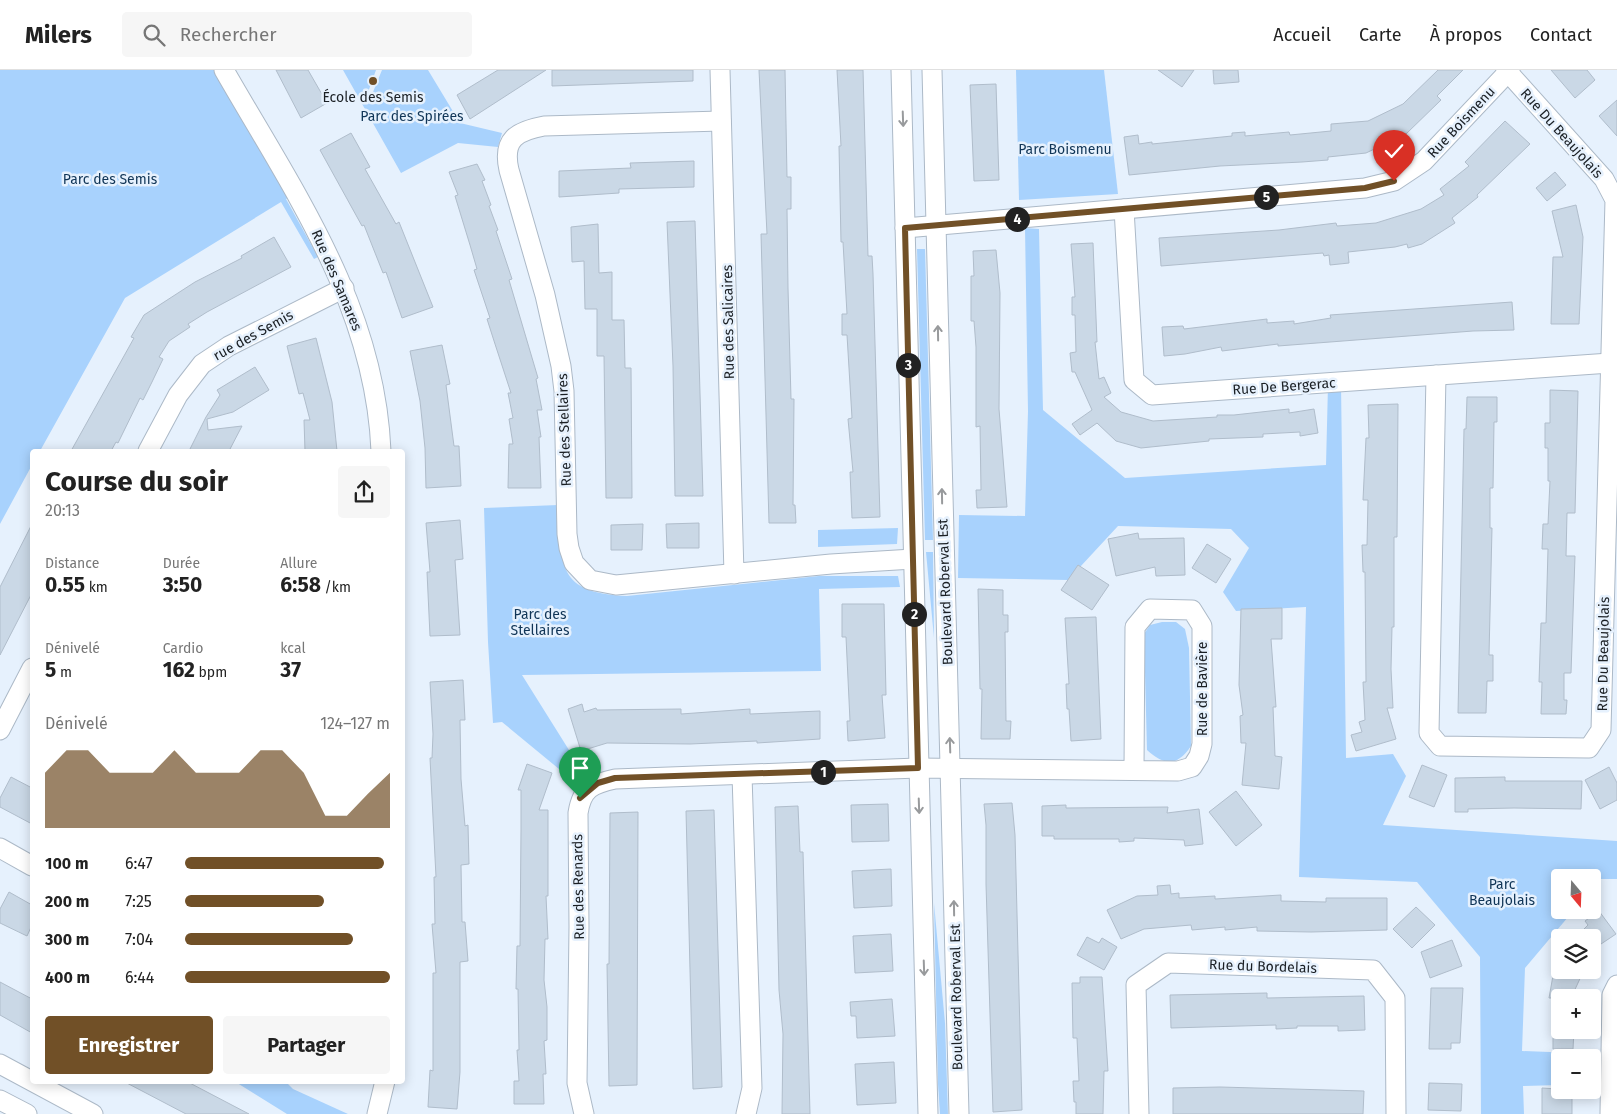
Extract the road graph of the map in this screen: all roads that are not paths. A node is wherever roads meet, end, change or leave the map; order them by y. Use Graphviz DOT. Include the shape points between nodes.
graph roads {
  1 [pos="224,70"];
  2 [pos="720,70"];
  3 [pos="901,70"];
  4 [pos="932,70"];
  5 [pos="1508,71"];
  6 [pos="721,121"];
  7 [pos="1124,209"];
  8 [pos="936,226"];
  9 [pos="905,228"];
  10 [pos="344,288"];
  11 [pos="1610,363"];
  12 [pos="1436,375"];
  13 [pos="149,449"];
  14 [pos="381,449"];
  15 [pos="913,558"];
  16 [pos="734,574"];
  17 [pos="30,672"];
  18 [pos="0,730"];
  19 [pos="918,768"];
  20 [pos="951,768"];
  21 [pos="1134,769"];
  22 [pos="742,775"];
  23 [pos="0,848"];
  24 [pos="30,865"];
  25 [pos="1617,985"];
  26 [pos="0,1064"];
  27 [pos="30,1080"];
  28 [pos="37,1084"];
  29 [pos="384,1084"];
  30 [pos="0,1100"];
  31 [pos="27,1114"];
  32 [pos="93,1114"];
  33 [pos="377,1114"];
  34 [pos="584,1114"];
  35 [pos="746,1114"];
  36 [pos="928,1114"];
  37 [pos="959,1114"];
  38 [pos="1138,1114"];
  39 [pos="1396,1114"];
  40 [pos="1610,1114"];
  1 -- 10 [label="street, Rue des Samares" via="323,240"];
  2 -- 6 [label="street, Rue des Salicaires"];
  3 -- 9 [label="street, one-way"];
  4 -- 8 [label="street, Boulevard Roberval Est"];
  5 -- 7 [label="street, Rue Boismenu" via="1424,161 1394,181 1365,188"];
  5 -- 11 [label="street, Rue Du Beaujolais" via="1604,179 1615,200"];
  6 -- 16 [label="street, Rue des Salicaires"];
  6 -- 16 [label="street, Rue des Stellaires" via="531,128 513,138 507,160 545,295 561,366 567,534 574,563 590,580 603,584"];
  7 -- 8 [label="street, Rue Boismenu"];
  7 -- 12 [label="street, Rue De Bergerac" via="1134,380 1152,395"];
  8 -- 9 [label="street, Rue Boismenu"];
  20 -- 8 [label="street, Boulevard Roberval Est, one-way"];
  9 -- 15 [label="street"];
  10 -- 13 [label="street, rue des Semis" via="228,346 202,364 178,396"];
  10 -- 14 [label="street, Rue des Samares" via="366,348 379,414"];
  11 -- 12 [label="street, Rue De Bergerac"];
  11 -- 12 [label="street, Rue Du Beaujolais" via="1601,730 1589,748 1440,746 1429,733"];
  15 -- 16 [label="street, Rue des Stellaires"];
  15 -- 19 [label="street"];
  17 -- 18 [label="street"];
  19 -- 20 [label="street, Rue de Bavière"];
  19 -- 22 [label="street, Rue des Renards"];
  19 -- 36 [label="street, one-way"];
  20 -- 21 [label="street, Rue de Bavière"];
  37 -- 20 [label="street, Boulevard Roberval Est, one-way"];
  21 -- 21 [label="street, Rue de Bavière" via="1134,627 1150,609 1192,610 1202,626 1202,744 1199,756 1192,767 1178,770"];
  22 -- 34 [label="street, Rue des Renards" via="615,778 598,783 580,798 577,1083"];
  22 -- 35 [label="street" via="752,1088"];
  23 -- 24 [label="street"];
  25 -- 40 [label="street" via="1612,995"];
  26 -- 27 [label="street"];
  28 -- 32 [label="street"];
  29 -- 33 [label="street"];
  30 -- 31 [label="street"];
  38 -- 39 [label="street, Rue du Bordelais" via="1136,985 1168,963 1373,970 1395,998"];
}
